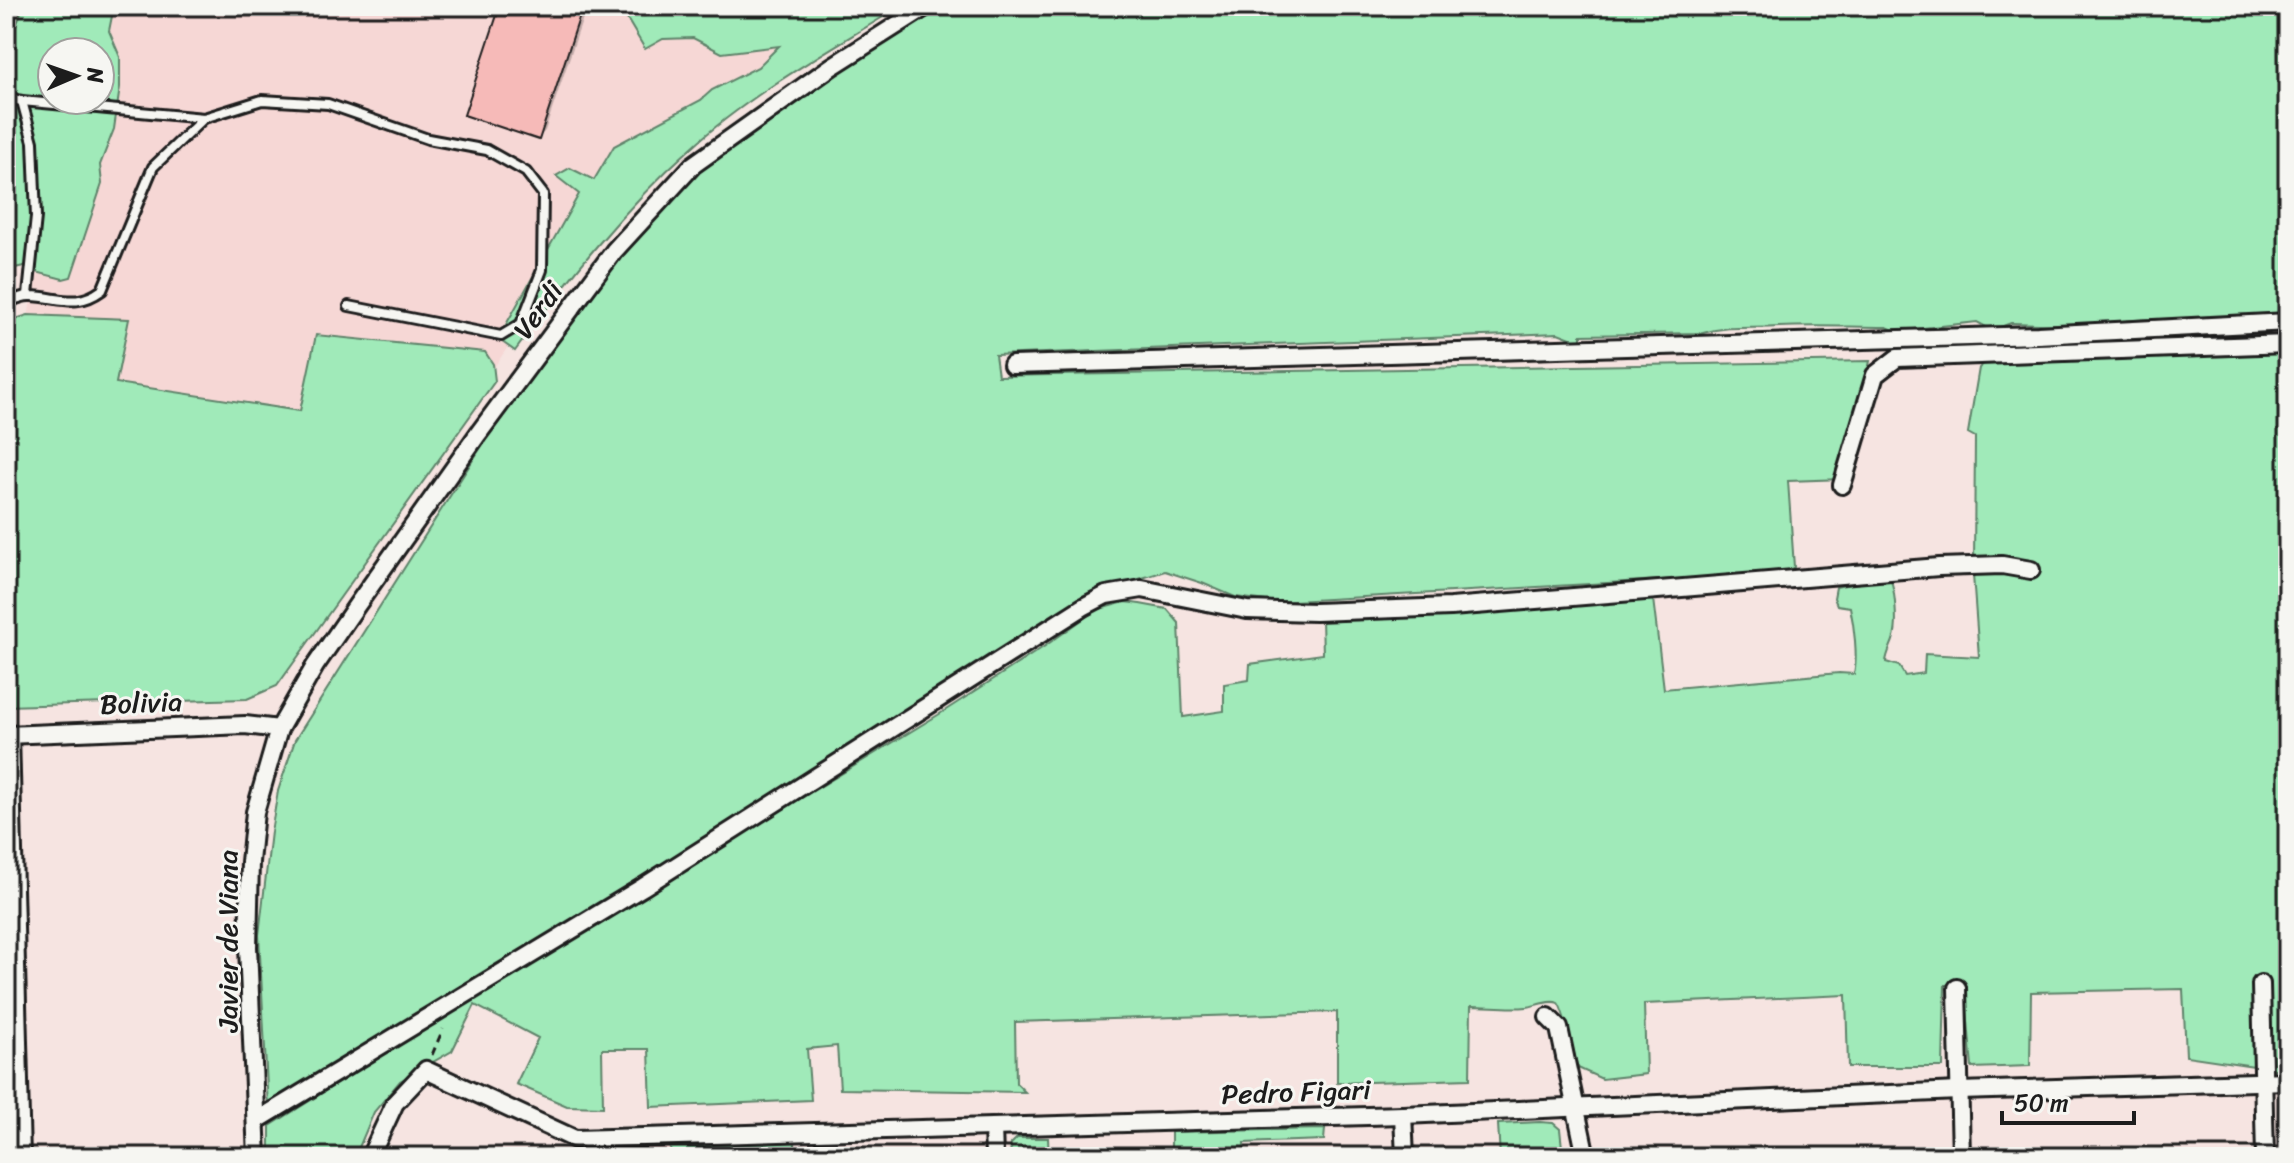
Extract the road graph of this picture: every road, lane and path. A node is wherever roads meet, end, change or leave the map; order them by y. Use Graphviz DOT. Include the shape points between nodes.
graph roads {
  1 [pos="927,6"];
  2 [pos="6,98"];
  3 [pos="22,101"];
  4 [pos="204,118"];
  5 [pos="28,295"];
  6 [pos="6,303"];
  7 [pos="349,306"];
  8 [pos="2288,322"];
  9 [pos="2288,344"];
  10 [pos="1012,365"];
  11 [pos="1842,485"];
  12 [pos="2031,570"];
  13 [pos="279,729"];
  14 [pos="8,735"];
  15 [pos="2261,984"];
  16 [pos="1957,988"];
  17 [pos="1548,1017"];
  18 [pos="443,1028"];
  19 [pos="426,1070"];
  20 [pos="2288,1081"];
  21 [pos="2264,1082"];
  22 [pos="1959,1091"];
  23 [pos="1574,1107"];
  24 [pos="1403,1115"];
  25 [pos="256,1121"];
  26 [pos="993,1127"];
  27 [pos="575,1139"];
  28 [pos="21,1157"];
  29 [pos="257,1157"];
  30 [pos="370,1157"];
  31 [pos="576,1157"];
  32 [pos="994,1157"];
  33 [pos="1405,1157"];
  34 [pos="1586,1157"];
  35 [pos="1961,1157"];
  36 [pos="2265,1157"];
  1 -- 13 [label="street, Verdi" via="693,165 614,251 357,605"];
  2 -- 3 [label="lane"];
  3 -- 4 [label="lane"];
  3 -- 5 [label="lane" via="33,142 36,217"];
  4 -- 5 [label="lane" via="153,167 102,290 90,299 64,302"];
  4 -- 7 [label="lane" via="262,100 328,104 428,139 487,150 526,172 543,194 542,270 521,324 501,336"];
  5 -- 6 [label="lane"];
  8 -- 10 [label="street" via="2022,335"];
  9 -- 11 [label="street" via="1897,358 1875,375"];
  12 -- 25 [label="street" via="2002,565 1939,567 1451,607 1315,612 1247,610 1142,589 1106,595 643,887"];
  13 -- 14 [label="street, Bolivia" via="245,725"];
  13 -- 25 [label="street, Javier de Viana" via="255,812 250,862"];
  14 -- 28 [label="street"];
  15 -- 21 [label="street"];
  16 -- 22 [label="street"];
  17 -- 23 [label="street" via="1559,1028"];
  18 -- 19 [label="path"];
  19 -- 27 [label="street, Pedro Figari"];
  19 -- 30 [label="street" via="395,1103"];
  20 -- 21 [label="street, Pedro Figari"];
  21 -- 22 [label="street, Pedro Figari"];
  21 -- 36 [label="street"];
  22 -- 23 [label="street, Pedro Figari"];
  22 -- 35 [label="street"];
  23 -- 24 [label="street, Pedro Figari"];
  23 -- 34 [label="street"];
  24 -- 26 [label="street, Pedro Figari"];
  24 -- 33 [label="street"];
  25 -- 29 [label="street, Javier de Viana"];
  26 -- 27 [label="street, Pedro Figari"];
  26 -- 32 [label="street"];
  27 -- 31 [label="street"];
}
